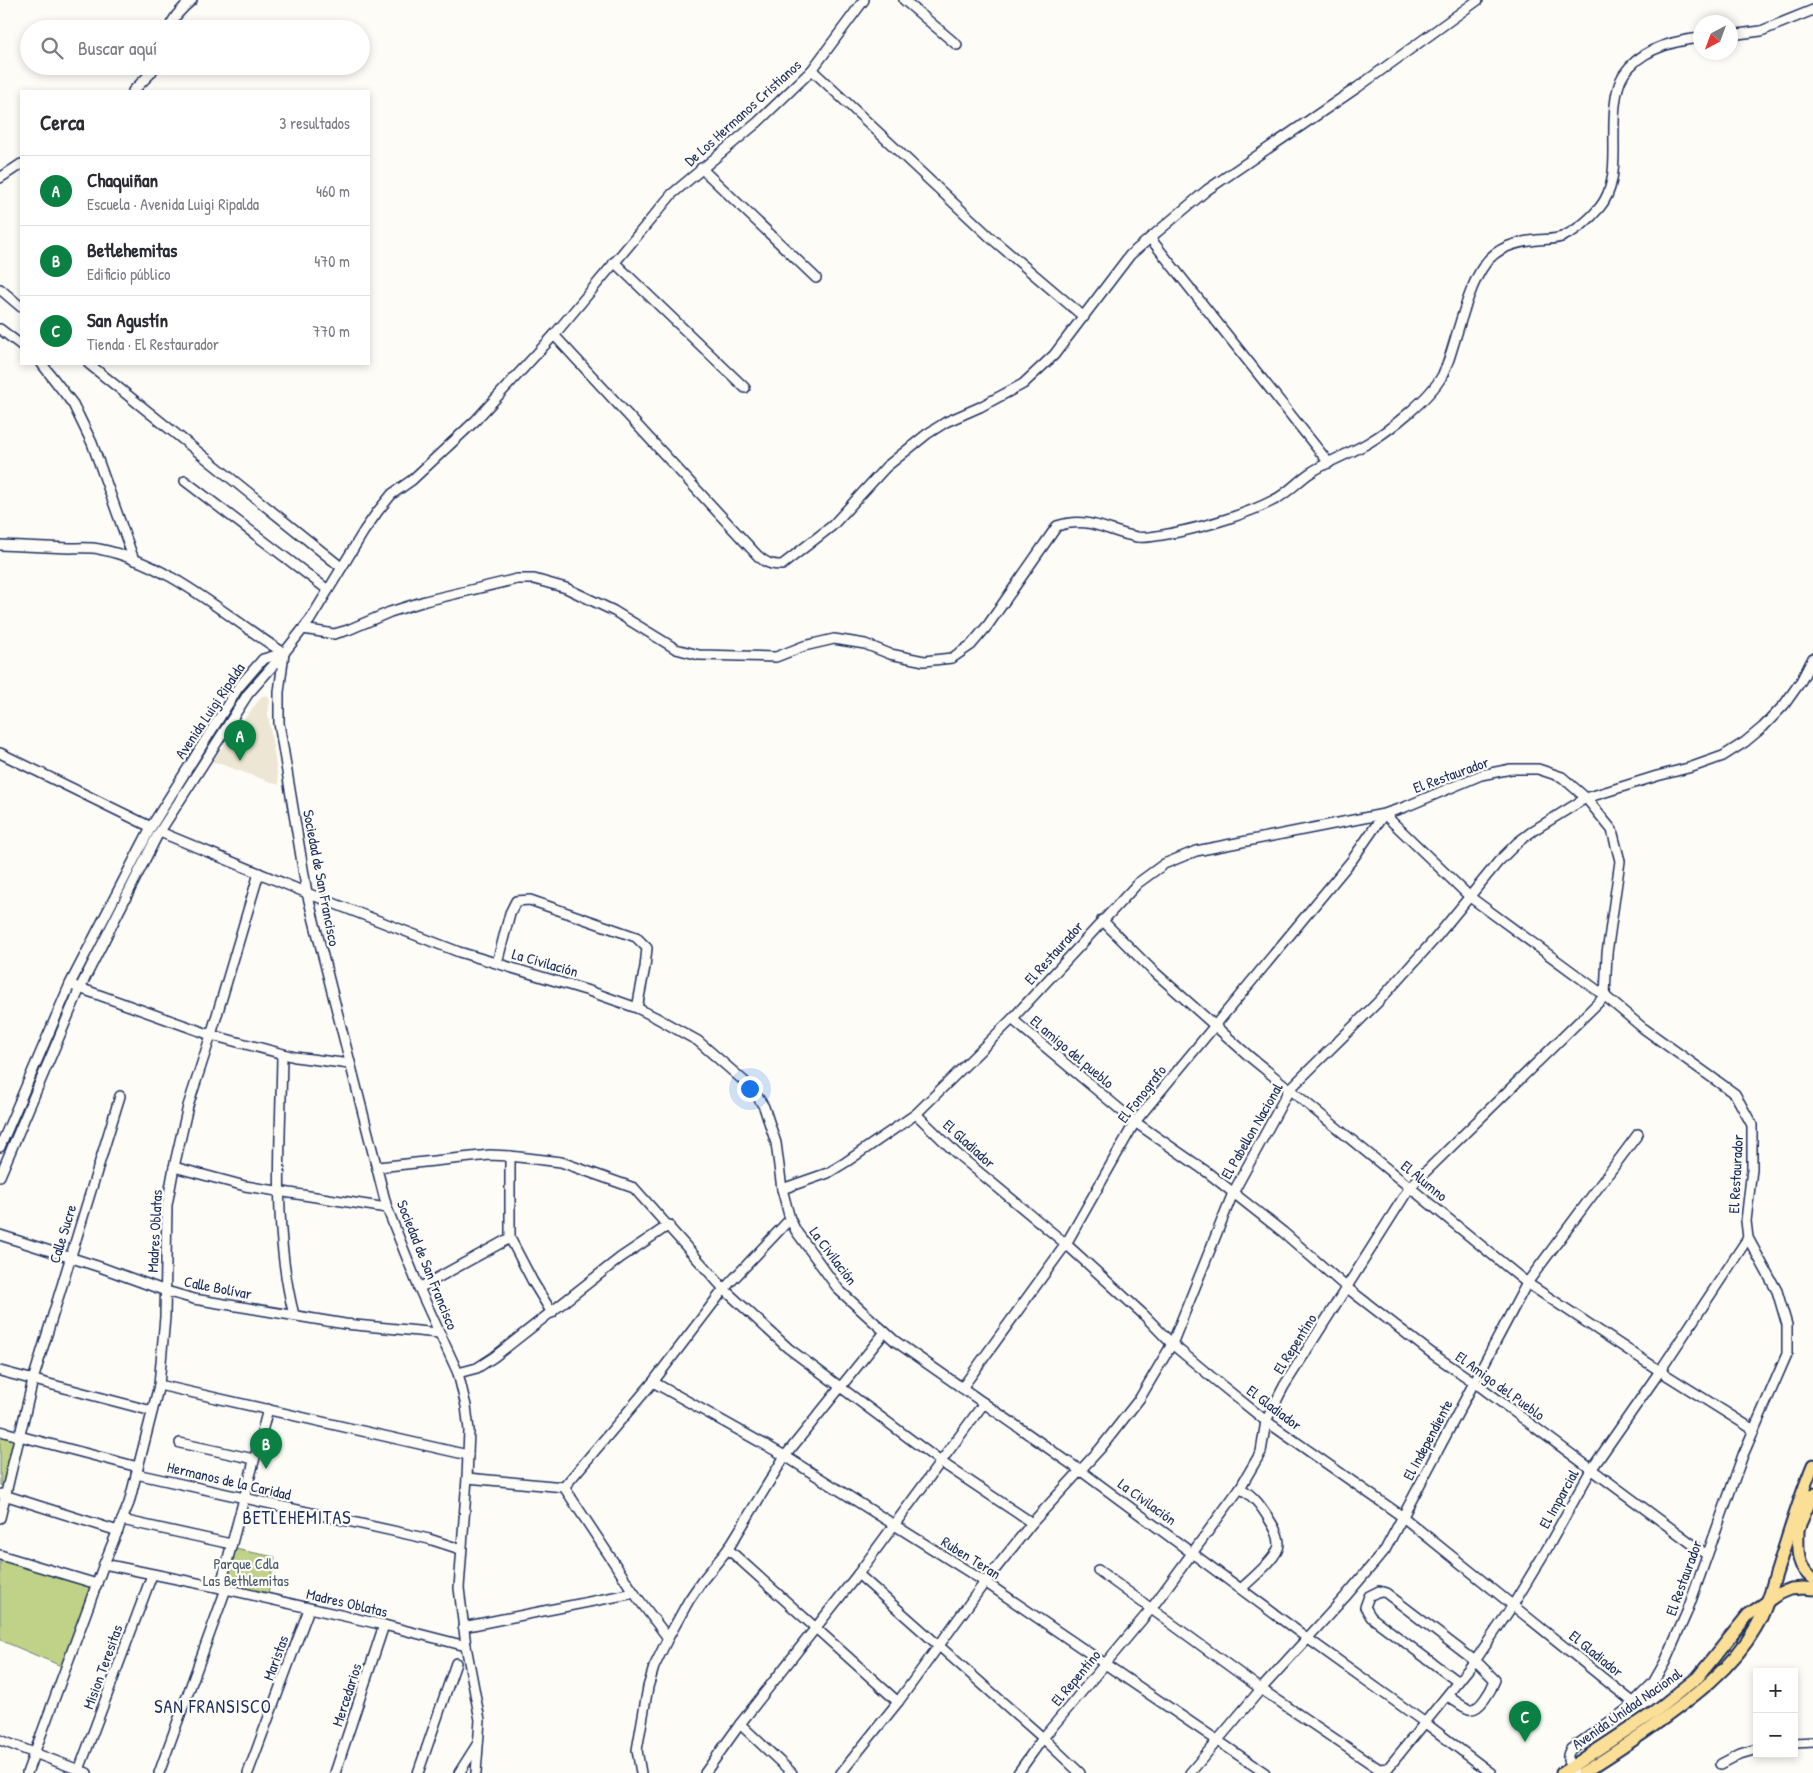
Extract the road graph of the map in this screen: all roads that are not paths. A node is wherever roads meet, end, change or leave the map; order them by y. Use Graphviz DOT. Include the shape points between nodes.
graph roads {
  1 [pos="192,0"];
  2 [pos="864,0"];
  3 [pos="904,0"];
  4 [pos="1478,0"];
  5 [pos="1813,10"];
  6 [pos="174,20"];
  7 [pos="1738,34"];
  8 [pos="1693,39"];
  9 [pos="957,46"];
  10 [pos="812,70"];
  11 [pos="149,75"];
  12 [pos="134,90"];
  13 [pos="20,165"];
  14 [pos="701,168"];
  15 [pos="0,178"];
  16 [pos="1150,238"];
  17 [pos="614,262"];
  18 [pos="816,278"];
  19 [pos="0,289"];
  20 [pos="20,306"];
  21 [pos="1084,317"];
  22 [pos="0,329"];
  23 [pos="554,335"];
  24 [pos="20,344"];
  25 [pos="43,365"];
  26 [pos="90,365"];
  27 [pos="745,388"];
  28 [pos="1329,463"];
  29 [pos="185,481"];
  30 [pos="0,545"];
  31 [pos="134,560"];
  32 [pos="341,567"];
  33 [pos="328,590"];
  34 [pos="303,628"];
  35 [pos="284,653"];
  36 [pos="1813,658"];
  37 [pos="0,753"];
  38 [pos="1586,798"];
  39 [pos="1384,814"];
  40 [pos="151,827"];
  41 [pos="160,832"];
  42 [pos="259,873"];
  43 [pos="307,893"];
  44 [pos="1470,897"];
  45 [pos="1102,920"];
  46 [pos="497,963"];
  47 [pos="70,984"];
  48 [pos="80,988"];
  49 [pos="1605,996"];
  50 [pos="637,1008"];
  51 [pos="1012,1019"];
  52 [pos="1215,1026"];
  53 [pos="211,1035"];
  54 [pos="282,1054"];
  55 [pos="350,1064"];
  56 [pos="1289,1090"];
  57 [pos="120,1096"];
  58 [pos="916,1114"];
  59 [pos="1135,1122"];
  60 [pos="1638,1134"];
  61 [pos="0,1147"];
  62 [pos="510,1156"];
  63 [pos="378,1167"];
  64 [pos="174,1168"];
  65 [pos="0,1176"];
  66 [pos="1410,1187"];
  67 [pos="280,1190"];
  68 [pos="782,1190"];
  69 [pos="1233,1193"];
  70 [pos="387,1208"];
  71 [pos="790,1219"];
  72 [pos="669,1225"];
  73 [pos="1282,1232"];
  74 [pos="0,1235"];
  75 [pos="510,1238"];
  76 [pos="1748,1238"];
  77 [pos="1066,1244"];
  78 [pos="70,1258"];
  79 [pos="1527,1283"];
  80 [pos="1346,1287"];
  81 [pos="419,1288"];
  82 [pos="724,1289"];
  83 [pos="166,1291"];
  84 [pos="552,1313"];
  85 [pos="294,1315"];
  86 [pos="885,1332"];
  87 [pos="439,1333"];
  88 [pos="1172,1344"];
  89 [pos="0,1371"];
  90 [pos="1660,1371"];
  91 [pos="458,1373"];
  92 [pos="33,1380"];
  93 [pos="653,1382"];
  94 [pos="1474,1382"];
  95 [pos="159,1385"];
  96 [pos="840,1388"];
  97 [pos="962,1388"];
  98 [pos="984,1404"];
  99 [pos="268,1409"];
  100 [pos="152,1411"];
  101 [pos="1266,1421"];
  102 [pos="1754,1430"];
  103 [pos="0,1431"];
  104 [pos="19,1436"];
  105 [pos="180,1443"];
  106 [pos="468,1455"];
  107 [pos="785,1456"];
  108 [pos="254,1459"];
  109 [pos="941,1462"];
  110 [pos="1813,1465"];
  111 [pos="1590,1470"];
  112 [pos="137,1471"];
  113 [pos="1081,1471"];
  114 [pos="467,1478"];
  115 [pos="564,1487"];
  116 [pos="1240,1488"];
  117 [pos="3,1495"];
  118 [pos="244,1497"];
  119 [pos="1811,1499"];
  120 [pos="1403,1517"];
  121 [pos="0,1518"];
  122 [pos="122,1520"];
  123 [pos="1032,1522"];
  124 [pos="893,1526"];
  125 [pos="1798,1530"];
  126 [pos="118,1531"];
  127 [pos="231,1544"];
  128 [pos="1786,1545"];
  129 [pos="460,1549"];
  130 [pos="728,1549"];
  131 [pos="1193,1553"];
  132 [pos="0,1555"];
  133 [pos="1707,1555"];
  134 [pos="104,1564"];
  135 [pos="1098,1570"];
  136 [pos="858,1574"];
  137 [pos="152,1575"];
  138 [pos="1813,1579"];
  139 [pos="985,1582"];
  140 [pos="97,1584"];
  141 [pos="1242,1588"];
  142 [pos="223,1589"];
  143 [pos="1813,1589"];
  144 [pos="634,1593"];
  145 [pos="1767,1602"];
  146 [pos="1514,1604"];
  147 [pos="309,1609"];
  148 [pos="1151,1609"];
  149 [pos="384,1625"];
  150 [pos="463,1627"];
  151 [pos="816,1628"];
  152 [pos="668,1638"];
  153 [pos="1307,1638"];
  154 [pos="939,1645"];
  155 [pos="466,1646"];
  156 [pos="1475,1661"];
  157 [pos="456,1663"];
  158 [pos="1105,1665"];
  159 [pos="1458,1682"];
  160 [pos="1261,1689"];
  161 [pos="1448,1696"];
  162 [pos="898,1702"];
  163 [pos="1634,1703"];
  164 [pos="1424,1722"];
  165 [pos="740,1724"];
  166 [pos="1043,1738"];
  167 [pos="0,1740"];
  168 [pos="479,1740"];
  169 [pos="1218,1740"];
  170 [pos="1813,1742"];
  171 [pos="1798,1743"];
  172 [pos="1753,1750"];
  173 [pos="34,1753"];
  174 [pos="1721,1764"];
  175 [pos="83,1771"];
  176 [pos="1569,1771"];
  177 [pos="27,1773"];
  178 [pos="159,1773"];
  179 [pos="248,1773"];
  180 [pos="335,1773"];
  181 [pos="418,1773"];
  182 [pos="459,1773"];
  183 [pos="476,1773"];
  184 [pos="641,1773"];
  185 [pos="705,1773"];
  186 [pos="792,1773"];
  187 [pos="840,1773"];
  188 [pos="1018,1773"];
  189 [pos="1080,1773"];
  190 [pos="1190,1773"];
  191 [pos="1265,1773"];
  192 [pos="1491,1773"];
  193 [pos="1582,1773"];
  1 -- 6 [label="street"];
  2 -- 10 [label="street, De Los Hermanos Cristianos"];
  3 -- 9 [label="street"];
  4 -- 16 [label="street" via="1207,190"];
  5 -- 7 [label="street" via="1761,31"];
  8 -- 28 [label="street" via="1667,44 1642,55 1623,74 1614,118 1612,184 1600,207 1564,236 1502,248 1485,263 1472,289 1442,376 1420,402 1386,430 1369,443"];
  10 -- 14 [label="street, De Los Hermanos Cristianos" via="758,122"];
  10 -- 21 [label="street" via="991,238"];
  11 -- 12 [label="street"];
  13 -- 15 [label="street"];
  14 -- 17 [label="street, De Los Hermanos Cristianos" via="672,194"];
  14 -- 18 [label="street"];
  16 -- 21 [label="street" via="1130,255"];
  16 -- 28 [label="street"];
  17 -- 23 [label="street, De Los Hermanos Cristianos"];
  17 -- 27 [label="street"];
  19 -- 20 [label="street"];
  21 -- 23 [label="street" via="1054,355 1023,384 927,434 886,467 832,526 782,565 765,563 758,556"];
  22 -- 24 [label="street"];
  23 -- 32 [label="street, De Los Hermanos Cristianos" via="475,421 412,480 392,494"];
  25 -- 31 [label="street" via="73,404 92,444"];
  26 -- 32 [label="street"];
  28 -- 34 [label="street" via="1275,500 1179,532 1138,538 1085,523 1069,522 1057,526 988,625 971,645 952,658 924,660 834,639 776,657 699,655 676,649 614,611 566,588 534,579 517,579 425,602 334,634"];
  29 -- 33 [label="street"];
  30 -- 31 [label="street" via="98,549"];
  31 -- 35 [label="street" via="169,576 224,610"];
  32 -- 33 [label="street, De Los Hermanos Cristianos"];
  33 -- 34 [label="street, De Los Hermanos Cristianos"];
  34 -- 35 [label="street, De Los Hermanos Cristianos"];
  35 -- 40 [label="street, Avenida Luigi Ripalda" via="263,659 238,688"];
  35 -- 41 [label="street, Avenida Luigi Ripalda" via="248,694"];
  35 -- 43 [label="street, Sociedad de San Francisco" via="279,723"];
  36 -- 38 [label="street, El Pabellon Nacional" via="1784,705 1763,727 1723,756"];
  37 -- 40 [label="street"];
  38 -- 39 [label="street, El Restaurador" via="1562,777 1538,769 1511,769 1481,775"];
  38 -- 44 [label="street, El Pabellon Nacional" via="1518,842"];
  38 -- 49 [label="street, El Restaurador" via="1612,830 1620,861 1607,953"];
  39 -- 44 [label="street"];
  39 -- 45 [label="street, El Restaurador" via="1196,851 1164,864 1138,883"];
  39 -- 52 [label="street, El Fonografo" via="1352,860"];
  40 -- 47 [label="street, Avenida Luigi Ripalda"];
  41 -- 42 [label="street, La Civilación"];
  41 -- 48 [label="street, Avenida Luigi Ripalda"];
  42 -- 43 [label="street, La Civilación"];
  42 -- 53 [label="street, Madres Oblatas"];
  43 -- 46 [label="street, La Civilación" via="459,952"];
  43 -- 55 [label="street, Sociedad de San Francisco"];
  44 -- 49 [label="street"];
  44 -- 56 [label="street, El Pabellon Nacional" via="1378,1002"];
  45 -- 51 [label="street, El Restaurador"];
  45 -- 52 [label="street, El Alumno"];
  46 -- 50 [label="street, La Civilación"];
  46 -- 50 [label="street" via="510,912 516,901 530,900 636,938 647,948"];
  47 -- 48 [label="street"];
  47 -- 61 [label="street, Avenida Luigi Ripalda"];
  48 -- 53 [label="street"];
  48 -- 65 [label="street, Avenida Luigi Ripalda"];
  49 -- 66 [label="street, El Repentino"];
  49 -- 76 [label="street, El Restaurador" via="1643,1028 1735,1094 1752,1126 1752,1169 1746,1221"];
  50 -- 68 [label="street, La Civilación" via="698,1041 752,1088 764,1107 776,1143"];
  51 -- 58 [label="street, El Restaurador"];
  51 -- 59 [label="street, El amigo del pueblo"];
  52 -- 56 [label="street, El Alumno"];
  52 -- 59 [label="street, El Fonografo"];
  53 -- 54 [label="street"];
  53 -- 64 [label="street, Madres Oblatas" via="188,1106"];
  54 -- 55 [label="street"];
  54 -- 67 [label="street"];
  55 -- 63 [label="street, Sociedad de San Francisco"];
  56 -- 66 [label="street, El Alumno"];
  56 -- 69 [label="street, El Pabellon Nacional"];
  57 -- 78 [label="street, Calle Sucre"];
  58 -- 68 [label="street, El Restaurador" via="828,1173"];
  58 -- 77 [label="street, El Gladiador" via="956,1153"];
  59 -- 69 [label="street, El amigo del pueblo"];
  59 -- 77 [label="street, El Fonografo"];
  60 -- 79 [label="street, El Independiente"];
  62 -- 63 [label="street" via="490,1155"];
  62 -- 72 [label="street" via="561,1162 634,1188"];
  62 -- 75 [label="street"];
  63 -- 70 [label="street, Sociedad de San Francisco"];
  64 -- 67 [label="street" via="245,1186"];
  64 -- 83 [label="street, Madres Oblatas" via="167,1205"];
  66 -- 79 [label="street, El Alumno"];
  66 -- 80 [label="street, El Repentino"];
  67 -- 70 [label="street"];
  67 -- 85 [label="street" via="280,1234"];
  68 -- 71 [label="street, La Civilación"];
  69 -- 73 [label="street, El amigo del pueblo"];
  69 -- 88 [label="street, El Pabellon Nacional"];
  70 -- 81 [label="street, Sociedad de San Francisco"];
  71 -- 82 [label="street"];
  71 -- 86 [label="street, La Civilación" via="839,1290"];
  72 -- 82 [label="street"];
  72 -- 84 [label="street" via="620,1258"];
  73 -- 80 [label="street, El Amigo del Pueblo"];
  74 -- 78 [label="street, Calle Bolívar"];
  75 -- 81 [label="street"];
  75 -- 84 [label="street"];
  76 -- 90 [label="street, El Imparcial"];
  76 -- 102 [label="street, El Restaurador" via="1777,1291 1787,1325 1787,1354"];
  77 -- 88 [label="street, El Gladiador"];
  77 -- 97 [label="street, El Fonografo"];
  78 -- 83 [label="street, Calle Bolívar"];
  78 -- 92 [label="street, Calle Sucre"];
  79 -- 90 [label="street, El Alumno"];
  79 -- 94 [label="street, El Independiente"];
  80 -- 94 [label="street, El Amigo del Pueblo"];
  80 -- 101 [label="street, El Repentino"];
  81 -- 87 [label="street, Sociedad de San Francisco"];
  82 -- 93 [label="street"];
  82 -- 96 [label="street" via="788,1348"];
  83 -- 85 [label="street, Calle Bolívar" via="194,1299"];
  83 -- 95 [label="street, Madres Oblatas"];
  84 -- 91 [label="street" via="477,1368"];
  85 -- 87 [label="street, Calle Bolívar" via="345,1324"];
  86 -- 96 [label="street"];
  86 -- 97 [label="street, La Civilación"];
  87 -- 91 [label="street, Sociedad de San Francisco"];
  88 -- 101 [label="street, El Gladiador"];
  88 -- 113 [label="street, El Pabellon Nacional" via="1140,1398"];
  89 -- 92 [label="street"];
  90 -- 102 [label="street, El Alumno"];
  90 -- 111 [label="street, El Imparcial"];
  91 -- 106 [label="street, Sociedad de San Francisco" via="466,1406"];
  92 -- 100 [label="street"];
  92 -- 104 [label="street, Calle Sucre"];
  93 -- 107 [label="street, Ruben Teran"];
  93 -- 115 [label="street"];
  94 -- 111 [label="street, El Amigo del Pueblo"];
  94 -- 120 [label="street, El Independiente"];
  95 -- 99 [label="street"];
  95 -- 100 [label="street, Madres Oblatas"];
  96 -- 107 [label="street"];
  96 -- 109 [label="street"];
  97 -- 98 [label="street, La Civilación"];
  98 -- 109 [label="street"];
  98 -- 113 [label="street, La Civilación"];
  99 -- 106 [label="street"];
  99 -- 108 [label="street"];
  100 -- 112 [label="street, Madres Oblatas"];
  101 -- 116 [label="street, El Repentino" via="1261,1452"];
  101 -- 120 [label="street, El Gladiador"];
  102 -- 133 [label="street, El Restaurador"];
  103 -- 104 [label="street, Hermanos de la Caridad"];
  104 -- 112 [label="street, Hermanos de la Caridad"];
  104 -- 117 [label="street, Calle Sucre"];
  105 -- 108 [label="street"];
  106 -- 114 [label="street, Sociedad de San Francisco"];
  107 -- 124 [label="street, Ruben Teran"];
  107 -- 130 [label="street"];
  108 -- 118 [label="street"];
  109 -- 123 [label="street"];
  109 -- 124 [label="street"];
  110 -- 128 [label="main road, Avenida Unidad Nacional"];
  111 -- 133 [label="street, El Amigo del Pueblo"];
  111 -- 146 [label="street, El Imparcial"];
  112 -- 118 [label="street, Hermanos de la Caridad"];
  112 -- 122 [label="street, Madres Oblatas"];
  113 -- 123 [label="street, El Pabellon Nacional"];
  113 -- 131 [label="street, La Civilación"];
  114 -- 115 [label="street"];
  114 -- 129 [label="street, Sociedad de San Francisco"];
  115 -- 144 [label="street"];
  116 -- 131 [label="street, El Repentino"];
  116 -- 141 [label="street" via="1261,1506 1276,1532 1279,1546 1274,1556"];
  117 -- 121 [label="street, Calle Sucre"];
  117 -- 126 [label="street"];
  118 -- 127 [label="street"];
  118 -- 129 [label="street, Hermanos de la Caridad"];
  119 -- 125 [label="main road"];
  120 -- 146 [label="street, El Gladiador"];
  120 -- 153 [label="street, El Independiente" via="1385,1550"];
  122 -- 126 [label="street, Madres Oblatas"];
  122 -- 127 [label="street"];
  123 -- 139 [label="street, El Pabellon Nacional"];
  124 -- 136 [label="street"];
  124 -- 139 [label="street, Ruben Teran"];
  125 -- 128 [label="main road"];
  125 -- 138 [label="main road" via="1798,1558 1804,1572"];
  126 -- 134 [label="street, Madres Oblatas"];
  127 -- 142 [label="street"];
  128 -- 145 [label="main road, Avenida Unidad Nacional"];
  129 -- 150 [label="street, Sociedad de San Francisco" via="458,1588"];
  130 -- 151 [label="street"];
  130 -- 152 [label="street" via="698,1587"];
  131 -- 141 [label="street, La Civilación"];
  131 -- 148 [label="street, El Repentino"];
  132 -- 140 [label="street"];
  133 -- 163 [label="street, El Restaurador" via="1665,1662 1653,1683"];
  134 -- 137 [label="street, Madres Oblatas"];
  134 -- 140 [label="street, Madres Oblatas"];
  135 -- 148 [label="street"];
  136 -- 151 [label="street"];
  136 -- 154 [label="street"];
  137 -- 142 [label="street, Madres Oblatas"];
  137 -- 175 [label="street, Mision Teresitas"];
  139 -- 154 [label="street, El Pabellon Nacional"];
  139 -- 158 [label="street, Ruben Teran"];
  140 -- 173 [label="street, Madres Oblatas"];
  141 -- 153 [label="street, La Civilación"];
  142 -- 147 [label="street, Madres Oblatas"];
  142 -- 178 [label="street"];
  143 -- 145 [label="main road" via="1790,1589"];
  144 -- 150 [label="street"];
  144 -- 152 [label="street"];
  145 -- 176 [label="main road, Avenida Unidad Nacional" via="1748,1615 1698,1677 1653,1713"];
  145 -- 193 [label="main road, Avenida Unidad Nacional" via="1750,1636 1706,1686"];
  146 -- 156 [label="street, El Imparcial"];
  146 -- 163 [label="street, El Gladiador"];
  147 -- 149 [label="street, Madres Oblatas"];
  147 -- 179 [label="street, Maristas"];
  148 -- 158 [label="street, El Repentino"];
  148 -- 160 [label="street"];
  149 -- 155 [label="street, Madres Oblatas"];
  149 -- 180 [label="street, Mercedarios"];
  150 -- 155 [label="street, Sociedad de San Francisco"];
  151 -- 162 [label="street"];
  151 -- 165 [label="street"];
  152 -- 184 [label="street" via="648,1687 637,1750"];
  153 -- 160 [label="street, El Independiente"];
  153 -- 164 [label="street, La Civilación"];
  154 -- 162 [label="street, El Pabellon Nacional"];
  154 -- 166 [label="street"];
  155 -- 168 [label="street, Sociedad de San Francisco" via="480,1720"];
  156 -- 159 [label="street, El Imparcial"];
  156 -- 159 [label="street" via="1386,1593 1379,1591 1369,1596 1365,1607 1371,1617"];
  156 -- 161 [label="street" via="1495,1680 1484,1700 1476,1708 1469,1709"];
  157 -- 181 [label="street"];
  158 -- 166 [label="street, El Repentino"];
  158 -- 169 [label="street, Ruben Teran"];
  159 -- 161 [label="street, El Imparcial"];
  160 -- 164 [label="street, El Imparcial" via="1379,1770 1388,1768"];
  160 -- 169 [label="street, El Independiente"];
  161 -- 164 [label="street, El Imparcial"];
  162 -- 187 [label="street, El Pabellon Nacional"];
  163 -- 176 [label="street, El Restaurador" via="1571,1749"];
  164 -- 192 [label="street, La Civilación"];
  165 -- 185 [label="street"];
  165 -- 186 [label="street"];
  166 -- 188 [label="street, El Repentino"];
  166 -- 189 [label="street"];
  167 -- 173 [label="street"];
  168 -- 182 [label="street"];
  168 -- 183 [label="street, Sociedad de San Francisco"];
  169 -- 190 [label="street, El Independiente"];
  169 -- 191 [label="street, Ruben Teran"];
  170 -- 171 [label="street"];
  172 -- 174 [label="street"];
  173 -- 175 [label="street"];
  173 -- 177 [label="street, Madres Oblatas"];
}
